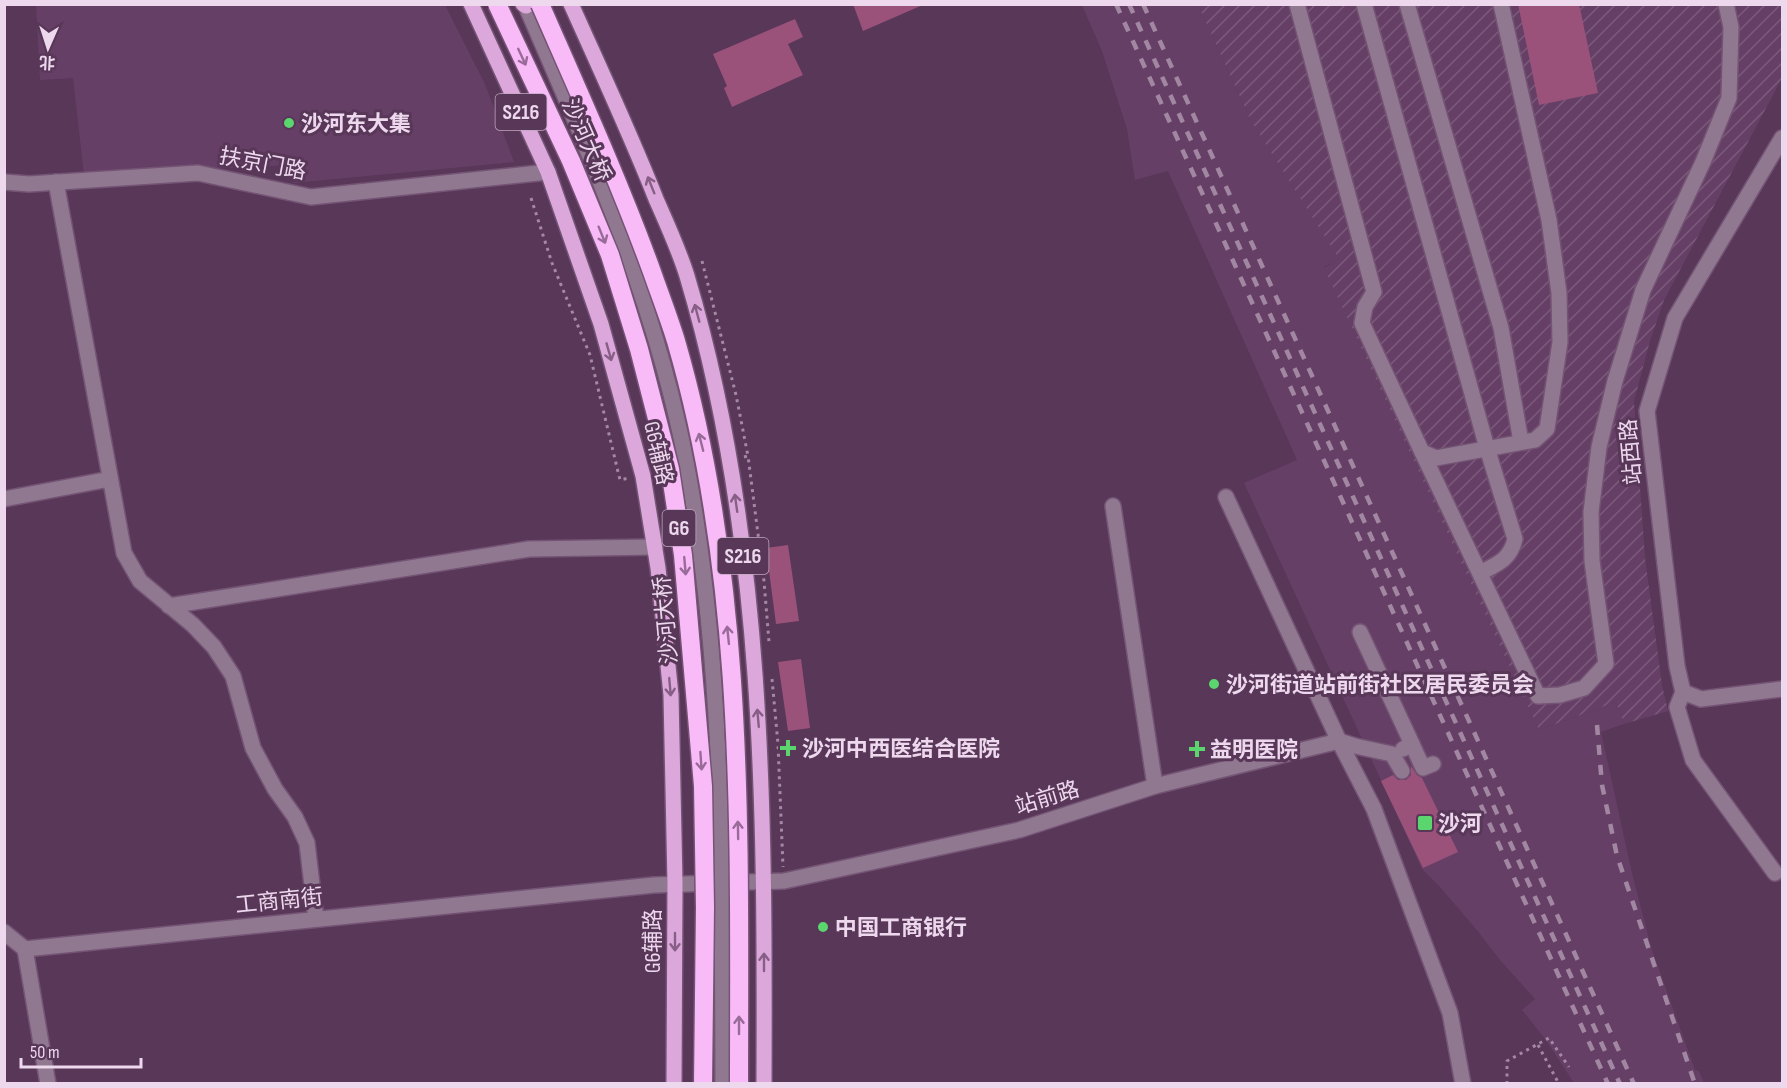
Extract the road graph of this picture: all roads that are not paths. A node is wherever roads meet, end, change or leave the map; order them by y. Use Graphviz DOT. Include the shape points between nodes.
graph roads {
  1 [pos="471,4"];
  2 [pos="497,4"];
  3 [pos="571,4"];
  4 [pos="1297,4"];
  5 [pos="1364,4"];
  6 [pos="1407,4"];
  7 [pos="1501,4"];
  8 [pos="1726,4"];
  9 [pos="529,5"];
  10 [pos="1782,138"];
  11 [pos="548,172"];
  12 [pos="4,182"];
  13 [pos="56,182"];
  14 [pos="1521,442"];
  15 [pos="1487,448"];
  16 [pos="1422,452"];
  17 [pos="110,480"];
  18 [pos="1226,497"];
  19 [pos="4,499"];
  20 [pos="1113,506"];
  21 [pos="655,548"];
  22 [pos="1480,573"];
  23 [pos="169,606"];
  24 [pos="1360,632"];
  25 [pos="1782,689"];
  26 [pos="1683,692"];
  27 [pos="1339,741"];
  28 [pos="1412,744"];
  29 [pos="1392,754"];
  30 [pos="1433,764"];
  31 [pos="1402,771"];
  32 [pos="1155,786"];
  33 [pos="1775,873"];
  34 [pos="721,882"];
  35 [pos="765,882"];
  36 [pos="675,883"];
  37 [pos="316,919"];
  38 [pos="4,932"];
  39 [pos="25,949"];
  40 [pos="48,1083"];
  41 [pos="674,1083"];
  42 [pos="703,1083"];
  43 [pos="723,1083"];
  44 [pos="739,1083"];
  45 [pos="764,1083"];
  46 [pos="1463,1083"];
  1 -- 11 [label="main road, G6辅路 / S216"];
  2 -- 42 [label="highway, 沙河大桥 / G6, one-way, bridge" via="571,161 610,255 670,469 684,555 703,786"];
  35 -- 3 [label="main road, S216, one-way" via="760,744 747,581 730,459 702,329 686,273 634,142"];
  4 -- 16 [label="street" via="1374,292 1362,323"];
  5 -- 15 [label="street"];
  6 -- 14 [label="street" via="1501,328"];
  7 -- 14 [label="street" via="1549,220 1559,293 1560,342 1547,429 1535,440"];
  8 -- 22 [label="street" via="1731,27 1729,98 1643,290 1599,447 1591,512 1592,561 1606,664 1591,683 1571,692 1538,696"];
  9 -- 34 [label="street" via="627,251 674,408 687,467 715,692"];
  44 -- 9 [label="highway, 沙河大桥 / G6, one-way, bridge" via="733,680 706,462 676,339 642,245 604,148"];
  10 -- 26 [label="street, 站西路" via="1676,318 1647,411"];
  11 -- 13 [label="street, 扶京门路" via="310,196 198,173"];
  11 -- 21 [label="main road, G6辅路 / S216, one-way" via="619,385 643,476"];
  12 -- 13 [label="street, 扶京门路"];
  13 -- 17 [label="street"];
  14 -- 15 [label="street"];
  15 -- 16 [label="street" via="1436,458"];
  15 -- 22 [label="street" via="1515,540 1512,553"];
  16 -- 22 [label="street"];
  17 -- 19 [label="street"];
  17 -- 23 [label="street" via="124,554 140,582"];
  18 -- 27 [label="street"];
  20 -- 32 [label="street"];
  21 -- 23 [label="street" via="529,549"];
  21 -- 36 [label="main road, G6辅路 / S216, one-way" via="671,695"];
  23 -- 37 [label="street" via="193,625 233,676 253,748 307,843"];
  24 -- 28 [label="street"];
  25 -- 26 [label="street" via="1701,699"];
  26 -- 33 [label="street, 站西路" via="1677,707 1693,760"];
  27 -- 29 [label="street"];
  27 -- 32 [label="street, 站前路"];
  27 -- 46 [label="street" via="1374,809 1450,1013"];
  28 -- 29 [label="street"];
  28 -- 30 [label="street" via="1423,768"];
  29 -- 31 [label="street"];
  32 -- 35 [label="street, 站前路" via="1019,830"];
  34 -- 35 [label="street, 站前路"];
  34 -- 36 [label="street, 工商南街"];
  34 -- 43 [label="street"];
  45 -- 35 [label="main road, S216, one-way"];
  36 -- 37 [label="street, 工商南街"];
  36 -- 41 [label="main road, G6辅路 / S216, one-way"];
  37 -- 39 [label="street, 工商南街"];
  38 -- 39 [label="street"];
  39 -- 40 [label="street"];
}
